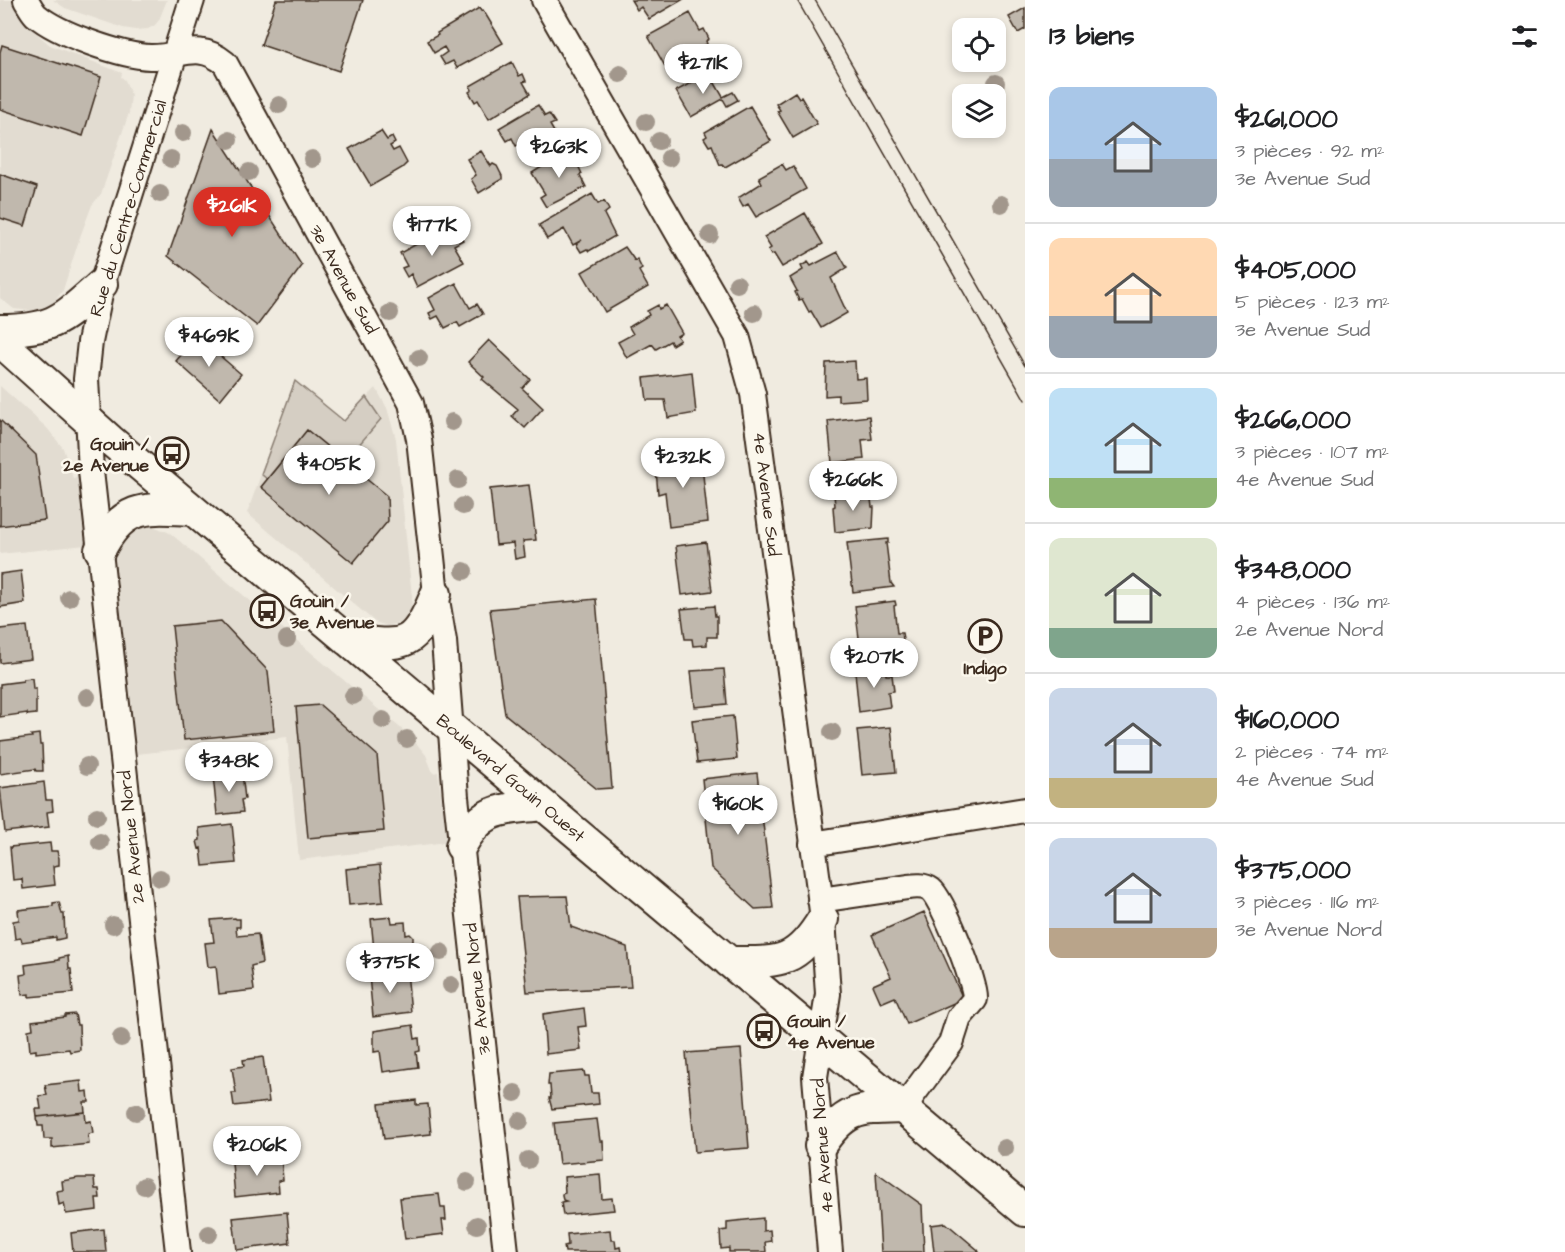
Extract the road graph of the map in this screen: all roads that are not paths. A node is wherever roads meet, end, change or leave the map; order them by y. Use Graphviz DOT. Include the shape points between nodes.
graph roads {
  1 [pos="26,0"];
  2 [pos="192,0"];
  3 [pos="544,0"];
  4 [pos="174,54"];
  5 [pos="102,284"];
  6 [pos="0,330"];
  7 [pos="0,341"];
  8 [pos="88,421"];
  9 [pos="193,510"];
  10 [pos="100,550"];
  11 [pos="436,594"];
  12 [pos="347,640"];
  13 [pos="450,726"];
  14 [pos="543,804"];
  15 [pos="1025,810"];
  16 [pos="812,844"];
  17 [pos="461,846"];
  18 [pos="822,910"];
  19 [pos="729,962"];
  20 [pos="821,1039"];
  21 [pos="903,1108"];
  22 [pos="820,1146"];
  23 [pos="1018,1199"];
  24 [pos="178,1252"];
  25 [pos="506,1252"];
  26 [pos="830,1252"];
  1 -- 4 [label="street, 3e Avenue Sud" via="35,15 62,31 129,55"];
  2 -- 4 [label="street, Rue du Centre-Commercial"];
  3 -- 16 [label="street, 4e Avenue Sud" via="737,336 753,393"];
  4 -- 5 [label="street, Rue du Centre-Commercial"];
  4 -- 11 [label="street, 3e Avenue Sud" via="203,51 225,63 411,403 419,440"];
  5 -- 6 [label="main road" via="57,321 28,330"];
  5 -- 8 [label="street, Rue du Centre-Commercial" via="87,361"];
  7 -- 8 [label="main road, Boulevard Gouin Ouest"];
  8 -- 9 [label="main road, Boulevard Gouin Ouest"];
  8 -- 10 [label="street, 2e Avenue Nord"];
  9 -- 10 [label="main road" via="154,508 136,512 115,527"];
  9 -- 12 [label="main road, Boulevard Gouin Ouest"];
  10 -- 24 [label="street, 2e Avenue Nord"];
  11 -- 12 [label="main road" via="425,621 408,639 395,644"];
  11 -- 13 [label="street, 3e Avenue Sud"];
  12 -- 13 [label="main road, Boulevard Gouin Ouest"];
  13 -- 14 [label="main road, Boulevard Gouin Ouest"];
  13 -- 17 [label="street, 3e Avenue Nord"];
  14 -- 17 [label="main road" via="489,813 474,825"];
  14 -- 19 [label="main road, Boulevard Gouin Ouest"];
  15 -- 16 [label="street"];
  16 -- 18 [label="street, 4e Avenue Sud"];
  17 -- 25 [label="street, 3e Avenue Nord"];
  18 -- 19 [label="main road" via="808,940 793,955 767,962"];
  18 -- 20 [label="street, 4e Avenue Sud" via="828,994"];
  18 -- 21 [label="street" via="908,887 930,890 972,976 972,1004 959,1018 951,1043"];
  19 -- 20 [label="main road, Boulevard Gouin Ouest"];
  20 -- 21 [label="main road, Boulevard Gouin Ouest"];
  20 -- 22 [label="street, 4e Avenue Nord" via="815,1077"];
  21 -- 22 [label="main road" via="856,1112 839,1121"];
  21 -- 23 [label="main road, Boulevard Gouin Ouest"];
  22 -- 26 [label="street, 4e Avenue Nord"];
}
